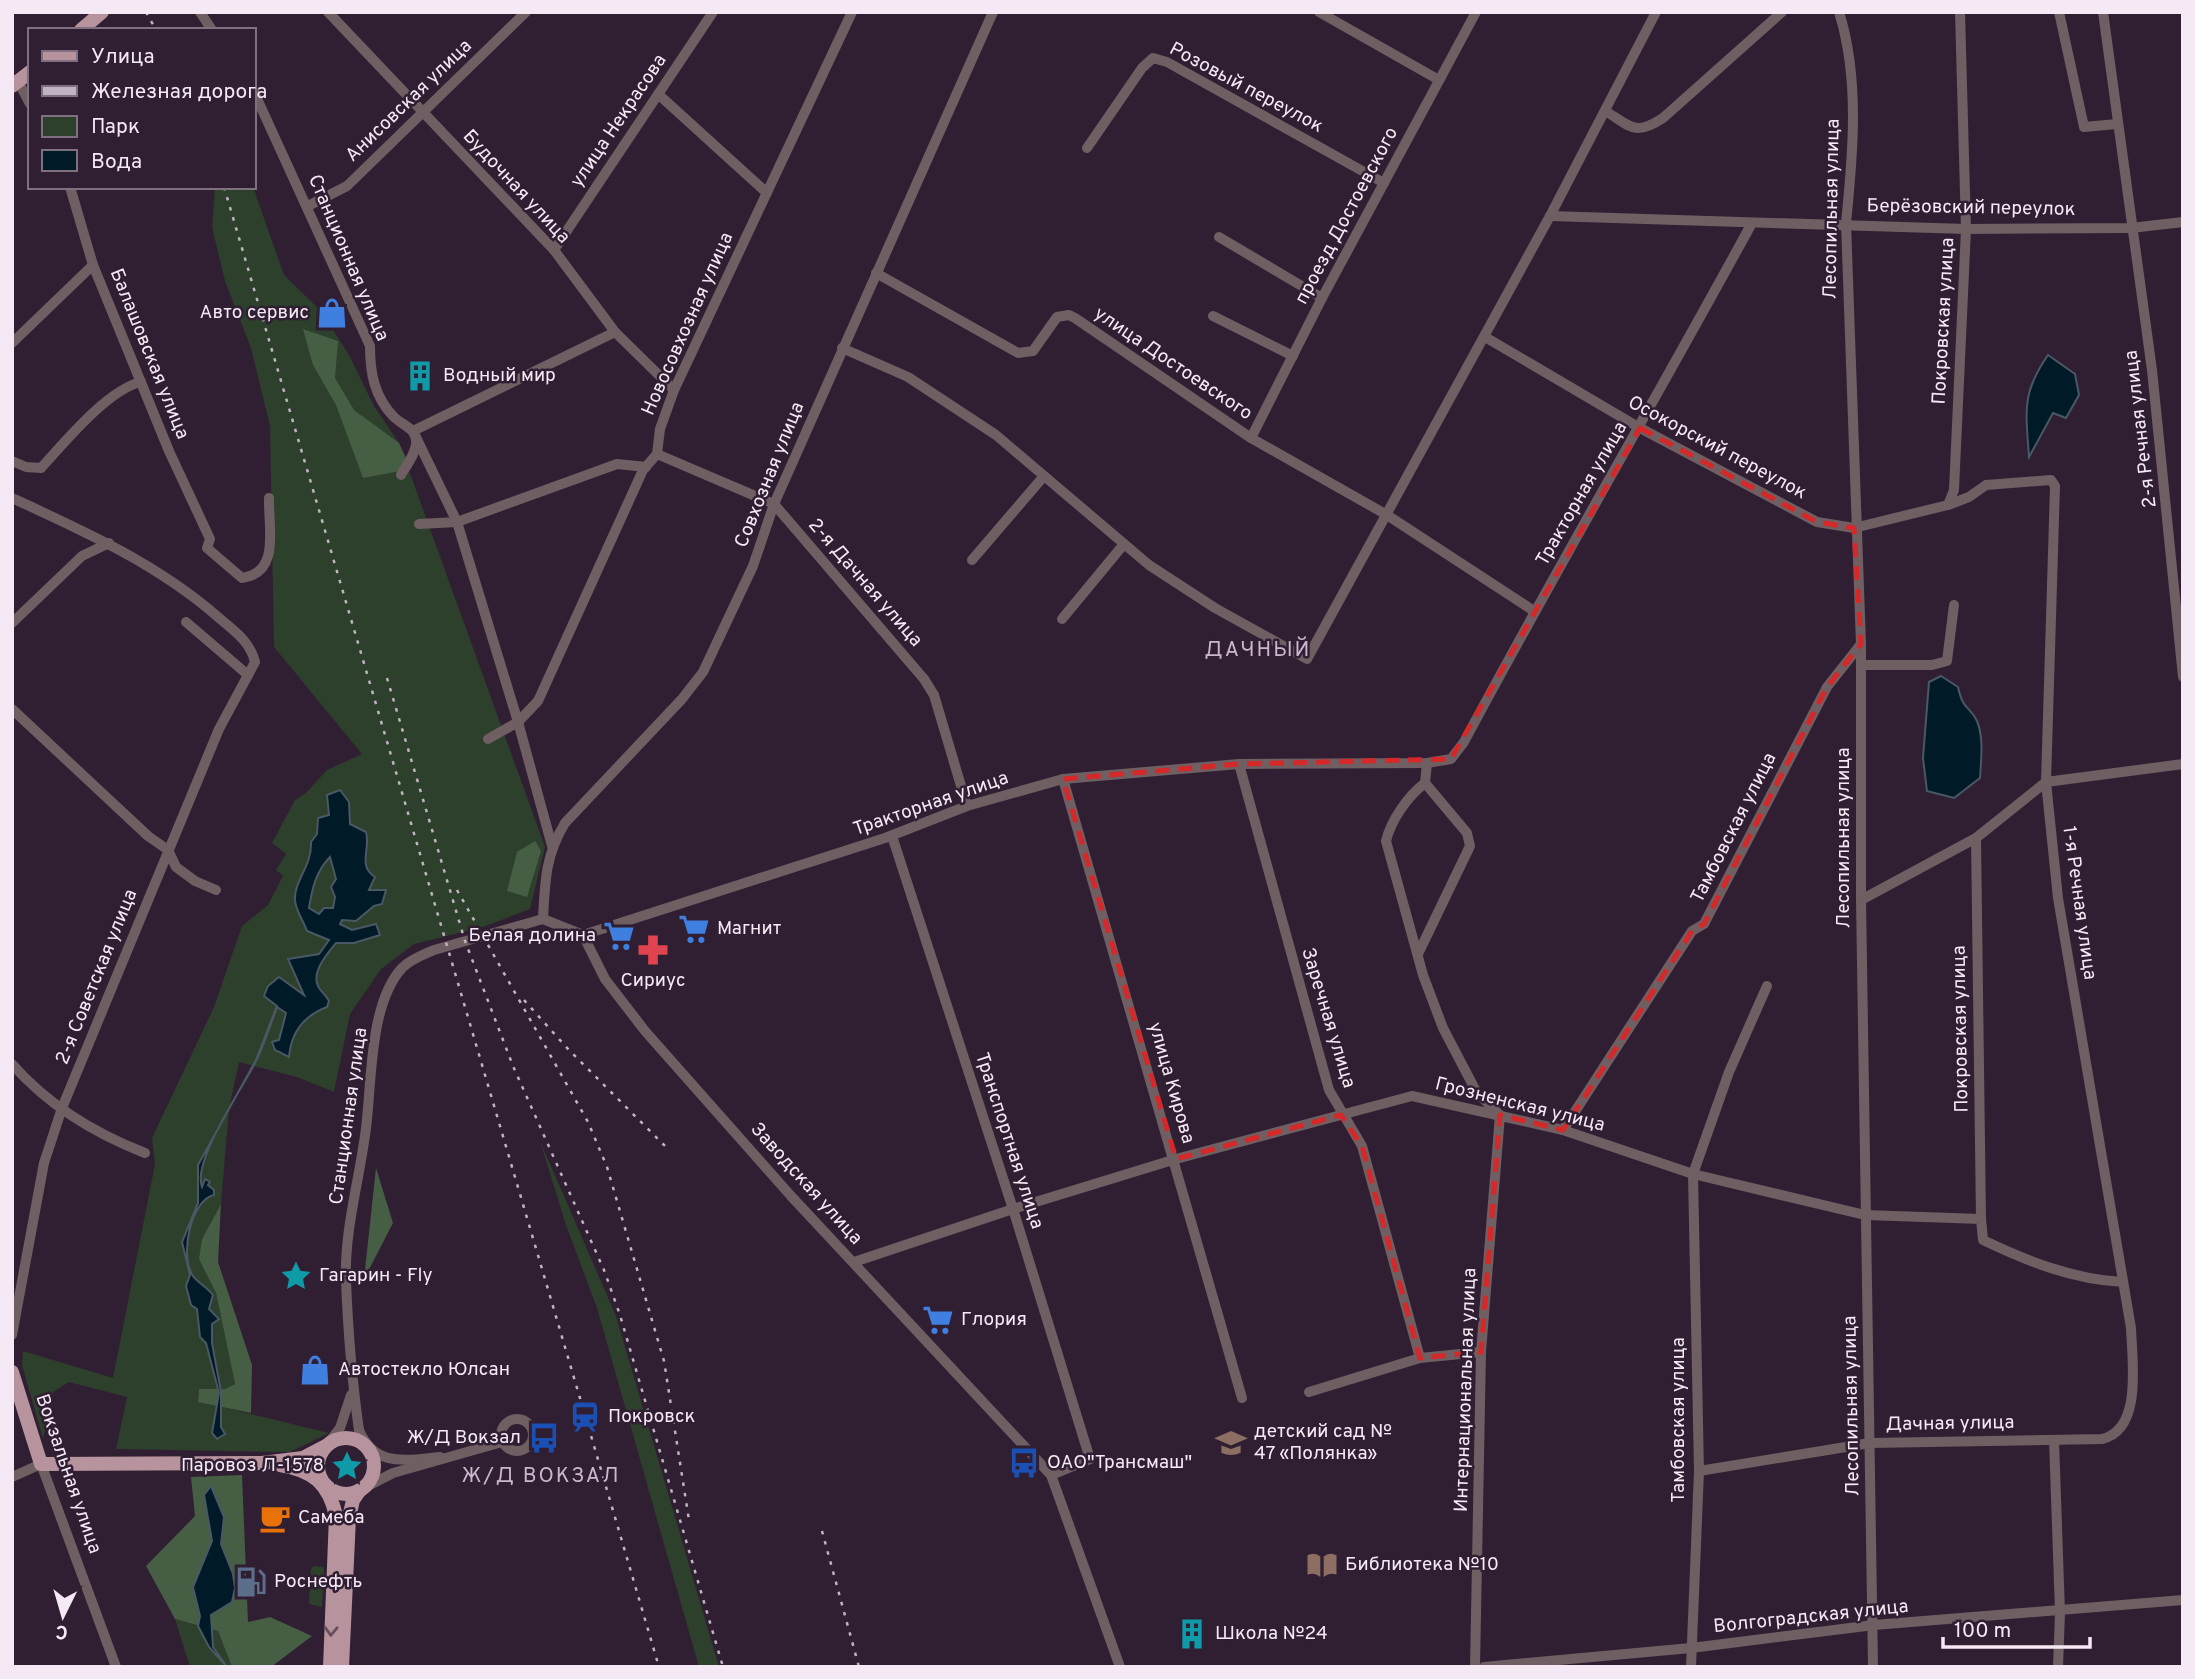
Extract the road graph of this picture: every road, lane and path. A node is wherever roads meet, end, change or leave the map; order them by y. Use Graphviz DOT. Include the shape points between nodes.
graph roads {
  1 [pos="102,12"];
  2 [pos="200,12"];
  3 [pos="328,12"];
  4 [pos="526,12"];
  5 [pos="713,12"];
  6 [pos="993,12"];
  7 [pos="1320,12"];
  8 [pos="1476,12"];
  9 [pos="1656,12"];
  10 [pos="1782,12"];
  11 [pos="1839,12"];
  12 [pos="1960,12"];
  13 [pos="2059,12"];
  14 [pos="2103,12"];
  15 [pos="848,14"];
  16 [pos="83,28"];
  17 [pos="211,28"];
  18 [pos="20,80"];
  19 [pos="1439,80"];
  20 [pos="658,94"];
  21 [pos="256,96"];
  22 [pos="28,99"];
  23 [pos="1605,111"];
  24 [pos="421,113"];
  25 [pos="2117,124"];
  26 [pos="1087,149"];
  27 [pos="1384,183"];
  28 [pos="71,189"];
  29 [pos="767,193"];
  30 [pos="308,206"];
  31 [pos="1550,216"];
  32 [pos="2183,222"];
  33 [pos="1752,223"];
  34 [pos="1846,223"];
  35 [pos="2131,228"];
  36 [pos="1966,229"];
  37 [pos="1219,237"];
  38 [pos="554,250"];
  39 [pos="93,264"];
  40 [pos="876,273"];
  41 [pos="1322,298"];
  42 [pos="1213,316"];
  43 [pos="615,332"];
  44 [pos="1485,337"];
  45 [pos="12,343"];
  46 [pos="842,348"];
  47 [pos="1293,356"];
  48 [pos="141,382"];
  49 [pos="674,390"];
  50 [pos="1640,428"];
  51 [pos="413,431"];
  52 [pos="1251,438"];
  53 [pos="657,454"];
  54 [pos="12,461"];
  55 [pos="646,467"];
  56 [pos="401,475"];
  57 [pos="1044,476"];
  58 [pos="12,498"];
  59 [pos="269,498"];
  60 [pos="774,503"];
  61 [pos="1948,505"];
  62 [pos="1387,515"];
  63 [pos="457,522"];
  64 [pos="419,524"];
  65 [pos="1854,528"];
  66 [pos="2183,539"];
  67 [pos="2171,540"];
  68 [pos="110,543"];
  69 [pos="1124,544"];
  70 [pos="972,560"];
  71 [pos="1954,606"];
  72 [pos="1534,611"];
  73 [pos="1062,619"];
  74 [pos="186,622"];
  75 [pos="12,623"];
  76 [pos="1861,644"];
  77 [pos="1861,668"];
  78 [pos="248,674"];
  79 [pos="1835,677"];
  80 [pos="2183,677"];
  81 [pos="12,709"];
  82 [pos="518,722"];
  83 [pos="488,739"];
  84 [pos="1427,763"];
  85 [pos="1239,764"];
  86 [pos="2183,764"];
  87 [pos="1063,779"];
  88 [pos="2046,782"];
  89 [pos="1425,783"];
  90 [pos="967,806"];
  91 [pos="892,836"];
  92 [pos="1976,838"];
  93 [pos="552,846"];
  94 [pos="168,850"];
  95 [pos="216,890"];
  96 [pos="1861,900"];
  97 [pos="543,919"];
  98 [pos="583,935"];
  99 [pos="1419,954"];
  100 [pos="1766,986"];
  101 [pos="12,1064"];
  102 [pos="62,1108"];
  103 [pos="1341,1115"];
  104 [pos="1500,1115"];
  105 [pos="1563,1129"];
  106 [pos="145,1153"];
  107 [pos="1176,1159"];
  108 [pos="1693,1174"];
  109 [pos="1013,1209"];
  110 [pos="1865,1215"];
  111 [pos="1981,1220"];
  112 [pos="854,1262"];
  113 [pos="2123,1282"];
  114 [pos="12,1335"];
  115 [pos="1481,1352"];
  116 [pos="1420,1358"];
  117 [pos="12,1372"];
  118 [pos="354,1382"];
  119 [pos="1309,1392"];
  120 [pos="1242,1398"];
  121 [pos="2118,1432"];
  122 [pos="2054,1440"];
  123 [pos="502,1442"];
  124 [pos="1870,1443"];
  125 [pos="365,1444"];
  126 [pos="326,1446"];
  127 [pos="440,1457"];
  128 [pos="262,1463"];
  129 [pos="41,1464"];
  130 [pos="1699,1471"];
  131 [pos="1051,1475"];
  132 [pos="12,1477"];
  133 [pos="326,1486"];
  134 [pos="360,1490"];
  135 [pos="2183,1600"];
  136 [pos="2060,1612"];
  137 [pos="1874,1625"];
  138 [pos="1691,1648"];
  139 [pos="116,1667"];
  140 [pos="330,1667"];
  141 [pos="342,1667"];
  142 [pos="1120,1667"];
  143 [pos="1475,1667"];
  144 [pos="1485,1667"];
  145 [pos="1691,1667"];
  146 [pos="1873,1667"];
  147 [pos="2059,1667"];
  1 -- 16 [label="main road"];
  2 -- 17 [label="street"];
  3 -- 24 [label="street, Будочная улица"];
  4 -- 24 [label="street, Анисовская улица"];
  5 -- 20 [label="street, улица Некрасова"];
  6 -- 40 [label="street, Совхозная улица"];
  7 -- 19 [label="street"];
  8 -- 19 [label="street, проезд Достоевского"];
  9 -- 23 [label="street"];
  10 -- 23 [label="street" via="1649,127 1628,127"];
  11 -- 34 [label="street, Лесопильная улица" via="1849,47 1853,157"];
  12 -- 36 [label="street, Покровская улица"];
  13 -- 25 [label="street" via="2084,127"];
  14 -- 25 [label="street, 2-я Речная улица"];
  15 -- 29 [label="street, Новосовхозная улица"];
  18 -- 22 [label="street"];
  19 -- 27 [label="street, проезд Достоевского"];
  20 -- 29 [label="street"];
  20 -- 38 [label="street, улица Некрасова"];
  21 -- 30 [label="street, Станционная улица"];
  23 -- 31 [label="street"];
  24 -- 30 [label="street, Анисовская улица" via="347,186"];
  24 -- 38 [label="street, Будочная улица"];
  25 -- 35 [label="street, 2-я Речная улица"];
  26 -- 27 [label="street, Розовый переулок" via="1153,58"];
  27 -- 41 [label="street, проезд Достоевского"];
  28 -- 39 [label="street, Балашовская улица"];
  29 -- 49 [label="street, Новосовхозная улица"];
  30 -- 51 [label="street, Станционная улица" via="370,346 370,373 381,399 394,417"];
  31 -- 33 [label="street, Берёзовский переулок"];
  31 -- 44 [label="street"];
  32 -- 35 [label="street, Берёзовский переулок"];
  33 -- 34 [label="street, Берёзовский переулок"];
  33 -- 50 [label="street, Тракторная улица"];
  34 -- 36 [label="street, Берёзовский переулок"];
  34 -- 65 [label="street, Лесопильная улица"];
  35 -- 36 [label="street, Берёзовский переулок"];
  35 -- 67 [label="street, 2-я Речная улица"];
  36 -- 61 [label="street, Покровская улица" via="1954,490"];
  37 -- 41 [label="street"];
  38 -- 43 [label="street, Будочная улица"];
  39 -- 45 [label="street"];
  39 -- 48 [label="street, Балашовская улица"];
  40 -- 46 [label="street, Совхозная улица"];
  40 -- 52 [label="street, улица Достоевского" via="1018,353 1033,351 1057,317 1069,315"];
  41 -- 47 [label="street, проезд Достоевского"];
  42 -- 47 [label="street"];
  43 -- 49 [label="street, Будочная улица"];
  43 -- 51 [label="street"];
  44 -- 50 [label="street, Осокорский переулок"];
  44 -- 62 [label="street"];
  46 -- 57 [label="street" via="908,377 996,435"];
  46 -- 60 [label="street, Совхозная улица"];
  47 -- 52 [label="street, проезд Достоевского"];
  48 -- 54 [label="street" via="118,393 41,468"];
  48 -- 59 [label="street, Балашовская улица" via="210,539 207,548 242,579 265,568 270,557"];
  49 -- 53 [label="street, Новосовхозная улица" via="660,429"];
  50 -- 65 [label="street, Осокорский переулок" via="1817,522"];
  50 -- 72 [label="street, Тракторная улица"];
  51 -- 56 [label="street" via="416,446"];
  51 -- 63 [label="street, Станционная улица"];
  52 -- 62 [label="street, улица Достоевского"];
  53 -- 55 [label="street, Новосовхозная улица"];
  53 -- 60 [label="street, 2-я Дачная улица"];
  55 -- 63 [label="street" via="617,464"];
  55 -- 82 [label="street, Новосовхозная улица" via="538,701"];
  57 -- 69 [label="street"];
  57 -- 70 [label="street"];
  58 -- 68 [label="street"];
  60 -- 90 [label="street, 2-я Дачная улица" via="925,679 934,695"];
  60 -- 93 [label="street, Совхозная улица" via="753,566 703,672 565,823"];
  61 -- 65 [label="street, Осокорский переулок"];
  61 -- 88 [label="street, 1-я Речная улица" via="1986,485 2051,480 2055,486"];
  62 -- 69 [label="street" via="1307,659 1215,608"];
  62 -- 72 [label="street, улица Достоевского"];
  63 -- 64 [label="street"];
  63 -- 82 [label="street, Станционная улица"];
  65 -- 76 [label="street, Лесопильная улица"];
  66 -- 67 [label="street"];
  67 -- 80 [label="street, 2-я Речная улица"];
  68 -- 75 [label="street" via="82,556"];
  68 -- 78 [label="street, 2-я Советская улица" via="159,572 251,646 255,662"];
  69 -- 73 [label="street"];
  71 -- 77 [label="street" via="1947,660 1932,665"];
  72 -- 84 [label="street, Тракторная улица" via="1464,742 1451,759"];
  74 -- 78 [label="street"];
  76 -- 77 [label="street, Лесопильная улица"];
  76 -- 79 [label="street, Тамбовская улица"];
  77 -- 79 [label="street"];
  77 -- 96 [label="street, Лесопильная улица"];
  78 -- 94 [label="street, 2-я Советская улица" via="219,729"];
  79 -- 105 [label="street, Тамбовская улица" via="1704,924 1692,930"];
  81 -- 94 [label="street"];
  82 -- 83 [label="street"];
  82 -- 93 [label="street, Станционная улица"];
  84 -- 85 [label="street, Тракторная улица"];
  84 -- 89 [label="street"];
  85 -- 87 [label="street, Тракторная улица"];
  85 -- 103 [label="street, Заречная улица" via="1325,1077"];
  86 -- 88 [label="street"];
  87 -- 90 [label="street, Тракторная улица"];
  87 -- 107 [label="street, улица Кирова"];
  88 -- 92 [label="street"];
  88 -- 113 [label="street, 1-я Речная улица" via="2058,898"];
  89 -- 99 [label="street" via="1414,791 1386,841"];
  89 -- 99 [label="street" via="1467,833 1469,846"];
  90 -- 91 [label="street, Тракторная улица"];
  91 -- 98 [label="street, Тракторная улица"];
  91 -- 109 [label="street, Транспортная улица"];
  92 -- 96 [label="street"];
  92 -- 111 [label="street, Покровская улица"];
  93 -- 97 [label="street, Совхозная улица"];
  94 -- 95 [label="street" via="176,867"];
  94 -- 102 [label="street, 2-я Советская улица"];
  96 -- 110 [label="street, Лесопильная улица"];
  97 -- 98 [label="street"];
  97 -- 118 [label="street, Станционная улица" via="418,956 402,969 390,989 373,1055 347,1254"];
  98 -- 112 [label="street, Заводская улица" via="605,979 627,1009"];
  99 -- 104 [label="street" via="1423,975 1476,1093"];
  100 -- 108 [label="street"];
  101 -- 102 [label="street" via="41,1095"];
  102 -- 106 [label="street" via="109,1139"];
  102 -- 114 [label="street, 2-я Советская улица" via="44,1163"];
  103 -- 104 [label="street, Грозненская улица" via="1412,1096"];
  103 -- 107 [label="street, Грозненская улица"];
  103 -- 116 [label="street, Заречная улица" via="1362,1146"];
  104 -- 105 [label="street, Грозненская улица"];
  104 -- 115 [label="street, Интернациональная улица"];
  105 -- 108 [label="street, Грозненская улица"];
  107 -- 109 [label="street, Грозненская улица"];
  107 -- 120 [label="street, улица Кирова"];
  108 -- 110 [label="street, Грозненская улица"];
  108 -- 130 [label="street, Тамбовская улица"];
  109 -- 112 [label="street, Грозненская улица"];
  109 -- 131 [label="street, Транспортная улица" via="1090,1459"];
  110 -- 111 [label="street, Грозненская улица"];
  110 -- 124 [label="street, Лесопильная улица"];
  111 -- 113 [label="street" via="1983,1240 2040,1267 2086,1280"];
  112 -- 131 [label="street, Заводская улица"];
  113 -- 121 [label="street, 1-я Речная улица" via="2131,1328 2132,1375 2129,1404"];
  115 -- 116 [label="street"];
  115 -- 143 [label="street, Интернациональная улица"];
  116 -- 119 [label="street"];
  117 -- 129 [label="main road, Вокзальная улица"];
  118 -- 125 [label="street, Станционная улица"];
  118 -- 126 [label="street, Станционная улица" via="340,1428"];
  121 -- 122 [label="street, Дачная улица" via="2102,1438"];
  122 -- 124 [label="street, Дачная улица"];
  122 -- 136 [label="street"];
  123 -- 127 [label="street"];
  124 -- 130 [label="street, Дачная улица"];
  124 -- 137 [label="street, Лесопильная улица"];
  125 -- 126 [label="main road" via="347,1437"];
  125 -- 127 [label="street" via="387,1458"];
  125 -- 134 [label="main road" via="374,1471"];
  126 -- 128 [label="main road" via="303,1458"];
  126 -- 133 [label="main road" via="317,1465"];
  127 -- 134 [label="street"];
  128 -- 129 [label="main road"];
  128 -- 133 [label="main road" via="306,1472"];
  129 -- 132 [label="street"];
  129 -- 139 [label="street, Вокзальная улица"];
  130 -- 138 [label="street, Тамбовская улица"];
  131 -- 142 [label="street"];
  133 -- 134 [label="main road" via="343,1494"];
  133 -- 140 [label="main road, one-way" via="336,1516"];
  134 -- 141 [label="main road" via="349,1517"];
  135 -- 136 [label="street, Волгоградская улица"];
  136 -- 137 [label="street, Волгоградская улица"];
  136 -- 147 [label="street"];
  137 -- 138 [label="street, Волгоградская улица"];
  137 -- 146 [label="street, Лесопильная улица"];
  138 -- 144 [label="street, Волгоградская улица"];
  138 -- 145 [label="street, Тамбовская улица"];
}
